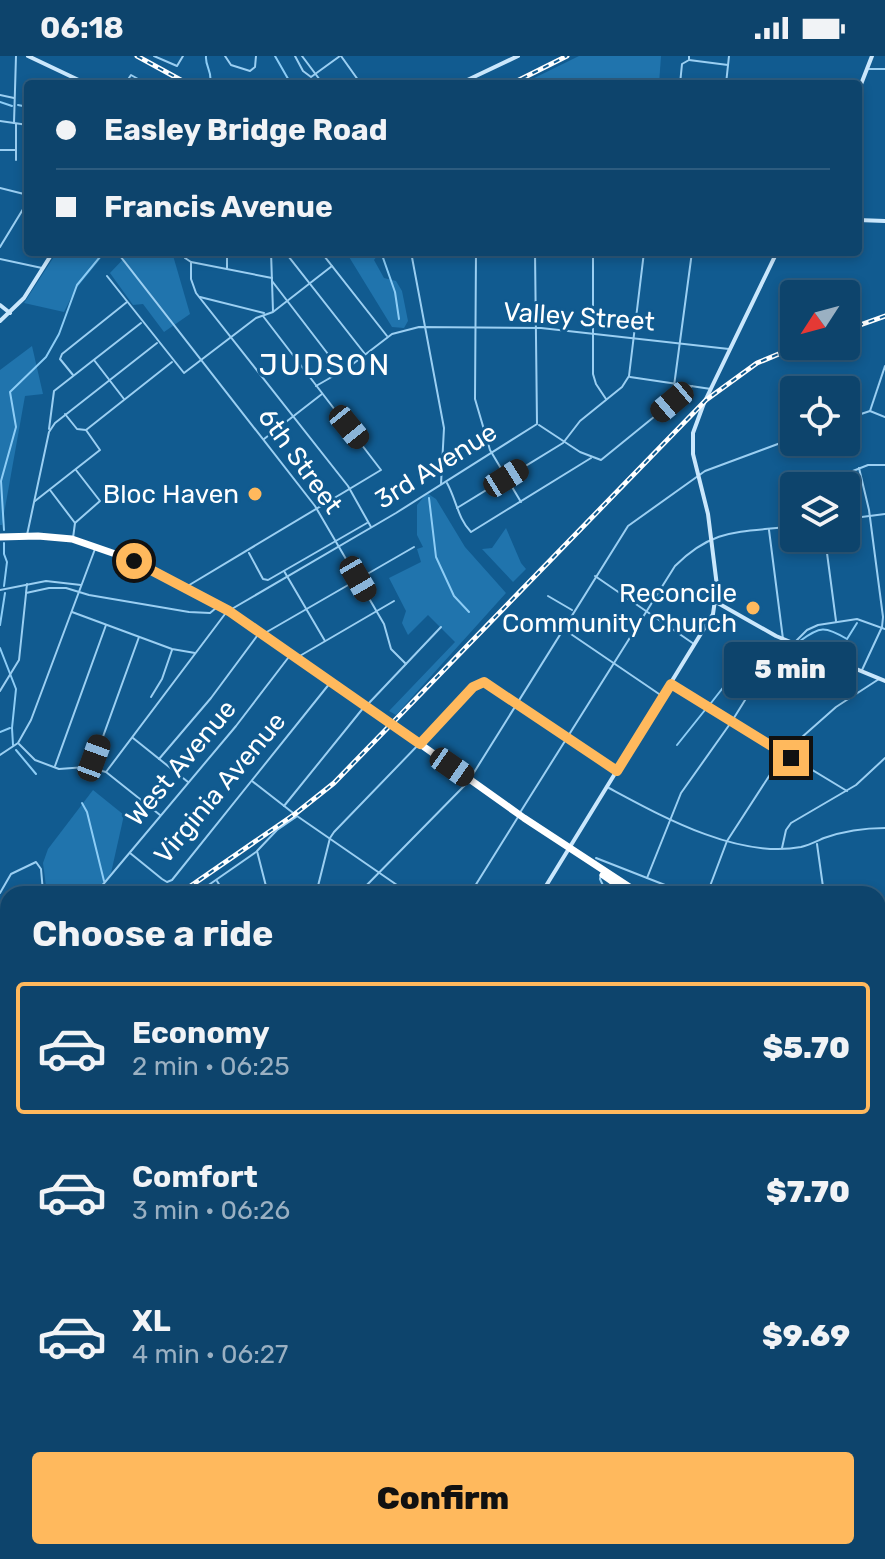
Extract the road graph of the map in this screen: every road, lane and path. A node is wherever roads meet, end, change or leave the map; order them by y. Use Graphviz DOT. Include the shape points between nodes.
graph roads {
  1 [pos="16,56"];
  2 [pos="28,56"];
  3 [pos="154,56"];
  4 [pos="183,56"];
  5 [pos="225,56"];
  6 [pos="256,56"];
  7 [pos="295,56"];
  8 [pos="302,56"];
  9 [pos="340,56"];
  10 [pos="518,56"];
  11 [pos="729,56"];
  12 [pos="872,56"];
  13 [pos="689,58"];
  14 [pos="728,65"];
  15 [pos="868,69"];
  16 [pos="885,69"];
  17 [pos="316,74"];
  18 [pos="311,77"];
  19 [pos="79,80"];
  20 [pos="312,80"];
  21 [pos="320,80"];
  22 [pos="358,80"];
  23 [pos="467,80"];
  24 [pos="680,80"];
  25 [pos="726,80"];
  26 [pos="862,83"];
  27 [pos="0,95"];
  28 [pos="14,98"];
  29 [pos="0,121"];
  30 [pos="15,124"];
  31 [pos="24,125"];
  32 [pos="15,149"];
  33 [pos="0,150"];
  34 [pos="16,160"];
  35 [pos="0,188"];
  36 [pos="24,194"];
  37 [pos="24,208"];
  38 [pos="862,220"];
  39 [pos="885,221"];
  40 [pos="0,247"];
  41 [pos="50,256"];
  42 [pos="120,256"];
  43 [pos="185,256"];
  44 [pos="227,256"];
  45 [pos="271,256"];
  46 [pos="288,256"];
  47 [pos="324,256"];
  48 [pos="412,256"];
  49 [pos="476,256"];
  50 [pos="535,256"];
  51 [pos="593,256"];
  52 [pos="644,256"];
  53 [pos="691,256"];
  54 [pos="775,256"];
  55 [pos="0,259"];
  56 [pos="191,262"];
  57 [pos="332,266"];
  58 [pos="42,269"];
  59 [pos="227,269"];
  60 [pos="107,276"];
  61 [pos="272,280"];
  62 [pos="310,284"];
  63 [pos="199,297"];
  64 [pos="288,301"];
  65 [pos="127,302"];
  66 [pos="0,305"];
  67 [pos="273,312"];
  68 [pos="10,313"];
  69 [pos="264,315"];
  70 [pos="0,321"];
  71 [pos="142,322"];
  72 [pos="425,327"];
  73 [pos="475,328"];
  74 [pos="535,328"];
  75 [pos="593,333"];
  76 [pos="231,337"];
  77 [pos="388,337"];
  78 [pos="634,337"];
  79 [pos="158,342"];
  80 [pos="680,343"];
  81 [pos="730,349"];
  82 [pos="366,355"];
  83 [pos="94,360"];
  84 [pos="201,360"];
  85 [pos="173,362"];
  86 [pos="885,366"];
  87 [pos="342,372"];
  88 [pos="73,376"];
  89 [pos="629,376"];
  90 [pos="109,380"];
  91 [pos="675,383"];
  92 [pos="316,386"];
  93 [pos="692,386"];
  94 [pos="711,389"];
  95 [pos="323,393"];
  96 [pos="124,400"];
  97 [pos="606,400"];
  98 [pos="672,402"];
  99 [pos="870,411"];
  100 [pos="65,414"];
  101 [pos="860,414"];
  102 [pos="293,416"];
  103 [pos="885,417"];
  104 [pos="537,424"];
  105 [pos="86,430"];
  106 [pos="49,432"];
  107 [pos="263,440"];
  108 [pos="564,440"];
  109 [pos="780,443"];
  110 [pos="492,454"];
  111 [pos="591,458"];
  112 [pos="885,465"];
  113 [pos="859,468"];
  114 [pos="76,470"];
  115 [pos="849,472"];
  116 [pos="698,475"];
  117 [pos="506,478"];
  118 [pos="446,482"];
  119 [pos="441,485"];
  120 [pos="50,490"];
  121 [pos="350,490"];
  122 [pos="34,501"];
  123 [pos="521,502"];
  124 [pos="457,508"];
  125 [pos="317,509"];
  126 [pos="885,514"];
  127 [pos="870,516"];
  128 [pos="860,517"];
  129 [pos="368,522"];
  130 [pos="75,523"];
  131 [pos="371,528"];
  132 [pos="780,528"];
  133 [pos="769,530"];
  134 [pos="27,535"];
  135 [pos="0,537"];
  136 [pos="711,538"];
  137 [pos="72,539"];
  138 [pos="336,541"];
  139 [pos="97,545"];
  140 [pos="339,547"];
  141 [pos="414,547"];
  142 [pos="248,551"];
  143 [pos="827,552"];
  144 [pos="284,571"];
  145 [pos="287,576"];
  146 [pos="595,576"];
  147 [pos="358,579"];
  148 [pos="27,584"];
  149 [pos="81,585"];
  150 [pos="185,587"];
  151 [pos="0,590"];
  152 [pos="78,592"];
  153 [pos="26,593"];
  154 [pos="548,596"];
  155 [pos="394,601"];
  156 [pos="716,602"];
  157 [pos="217,605"];
  158 [pos="306,609"];
  159 [pos="645,610"];
  160 [pos="229,611"];
  161 [pos="573,611"];
  162 [pos="71,612"];
  163 [pos="377,612"];
  164 [pos="836,622"];
  165 [pos="106,625"];
  166 [pos="441,627"];
  167 [pos="562,628"];
  168 [pos="884,628"];
  169 [pos="262,633"];
  170 [pos="139,637"];
  171 [pos="783,639"];
  172 [pos="325,642"];
  173 [pos="795,642"];
  174 [pos="695,644"];
  175 [pos="172,649"];
  176 [pos="195,653"];
  177 [pos="294,656"];
  178 [pos="613,663"];
  179 [pos="406,664"];
  180 [pos="861,671"];
  181 [pos="0,678"];
  182 [pos="882,680"];
  183 [pos="6,682"];
  184 [pos="331,682"];
  185 [pos="671,684"];
  186 [pos="0,691"];
  187 [pos="151,697"];
  188 [pos="663,697"];
  189 [pos="516,704"];
  190 [pos="365,706"];
  191 [pos="732,721"];
  192 [pos="132,738"];
  193 [pos="567,738"];
  194 [pos="18,743"];
  195 [pos="420,744"];
  196 [pos="784,753"];
  197 [pos="0,755"];
  198 [pos="885,758"];
  199 [pos="159,759"];
  200 [pos="54,767"];
  201 [pos="91,768"];
  202 [pos="617,771"];
  203 [pos="106,772"];
  204 [pos="469,779"];
  205 [pos="251,780"];
  206 [pos="188,782"];
  207 [pos="607,787"];
  208 [pos="847,791"];
  209 [pos="284,806"];
  210 [pos="520,814"];
  211 [pos="161,816"];
  212 [pos="297,816"];
  213 [pos="669,820"];
  214 [pos="885,828"];
  215 [pos="330,838"];
  216 [pos="727,841"];
  217 [pos="816,842"];
  218 [pos="782,848"];
  219 [pos="570,849"];
  220 [pos="257,851"];
  221 [pos="130,853"];
  222 [pos="596,858"];
  223 [pos="600,871"];
  224 [pos="379,872"];
  225 [pos="647,878"];
  226 [pos="216,880"];
  227 [pos="4,886"];
  228 [pos="42,886"];
  229 [pos="102,886"];
  230 [pos="207,886"];
  231 [pos="220,886"];
  232 [pos="266,886"];
  233 [pos="318,886"];
  234 [pos="366,886"];
  235 [pos="399,886"];
  236 [pos="475,886"];
  237 [pos="546,886"];
  238 [pos="603,886"];
  239 [pos="621,886"];
  240 [pos="668,886"];
  241 [pos="710,886"];
  242 [pos="823,886"];
  1 -- 28 [label="street"];
  2 -- 19 [label="main road"];
  3 -- 4 [label="street" via="176,66"];
  5 -- 6 [label="street" via="231,65 250,71"];
  7 -- 18 [label="street"];
  8 -- 17 [label="street"];
  9 -- 17 [label="street"];
  9 -- 22 [label="street"];
  10 -- 23 [label="main road"];
  11 -- 14 [label="street"];
  12 -- 15 [label="main road"];
  13 -- 14 [label="street"];
  13 -- 24 [label="street" via="682,64"];
  14 -- 25 [label="street"];
  15 -- 16 [label="street"];
  15 -- 26 [label="main road"];
  17 -- 18 [label="street"];
  17 -- 21 [label="street"];
  18 -- 20 [label="street"];
  27 -- 28 [label="street"];
  28 -- 30 [label="street"];
  29 -- 30 [label="street"];
  30 -- 31 [label="street"];
  30 -- 32 [label="street"];
  32 -- 33 [label="street"];
  32 -- 34 [label="street"];
  35 -- 36 [label="street"];
  37 -- 40 [label="street"];
  38 -- 39 [label="main road"];
  41 -- 58 [label="main road"];
  42 -- 84 [label="street, 6th Street"];
  43 -- 56 [label="street"];
  44 -- 59 [label="street"];
  45 -- 61 [label="street"];
  46 -- 62 [label="street"];
  47 -- 57 [label="street"];
  48 -- 72 [label="street"];
  49 -- 73 [label="street"];
  50 -- 74 [label="street"];
  51 -- 75 [label="street"];
  52 -- 78 [label="street"];
  53 -- 80 [label="street"];
  54 -- 81 [label="main road"];
  55 -- 58 [label="street"];
  56 -- 59 [label="street"];
  56 -- 63 [label="street"];
  57 -- 62 [label="street"];
  57 -- 77 [label="street"];
  58 -- 68 [label="main road"];
  59 -- 61 [label="street"];
  60 -- 65 [label="street"];
  61 -- 64 [label="street"];
  61 -- 67 [label="street"];
  62 -- 64 [label="street"];
  62 -- 82 [label="street"];
  63 -- 69 [label="street"];
  63 -- 76 [label="street"];
  64 -- 67 [label="street"];
  64 -- 87 [label="street"];
  65 -- 71 [label="street"];
  65 -- 88 [label="street" via="62,354 60,359"];
  66 -- 68 [label="main road"];
  67 -- 69 [label="street"];
  68 -- 70 [label="main road"];
  69 -- 76 [label="street"];
  69 -- 92 [label="street"];
  71 -- 79 [label="street"];
  71 -- 83 [label="street"];
  72 -- 73 [label="street, Valley Street"];
  72 -- 77 [label="street, Valley Street"];
  72 -- 119 [label="street" via="444,428"];
  73 -- 74 [label="street, Valley Street"];
  73 -- 110 [label="street" via="475,399"];
  74 -- 75 [label="street, Valley Street"];
  74 -- 104 [label="street"];
  75 -- 78 [label="street, Valley Street"];
  75 -- 97 [label="street" via="594,378"];
  76 -- 84 [label="street"];
  76 -- 102 [label="street"];
  77 -- 82 [label="street"];
  78 -- 80 [label="street, Valley Street"];
  78 -- 89 [label="street"];
  79 -- 85 [label="street"];
  79 -- 90 [label="street"];
  80 -- 81 [label="street, Valley Street"];
  80 -- 91 [label="street"];
  81 -- 94 [label="main road"];
  82 -- 87 [label="street"];
  83 -- 88 [label="street"];
  83 -- 90 [label="street"];
  84 -- 85 [label="street" via="183,373"];
  84 -- 107 [label="street, 6th Street"];
  85 -- 96 [label="street"];
  86 -- 99 [label="street"];
  87 -- 92 [label="street"];
  88 -- 106 [label="street" via="53,393"];
  89 -- 91 [label="street"];
  89 -- 97 [label="street"];
  90 -- 96 [label="street"];
  90 -- 100 [label="street"];
  91 -- 93 [label="street"];
  91 -- 98 [label="street"];
  92 -- 95 [label="street"];
  93 -- 94 [label="street"];
  93 -- 98 [label="street"];
  94 -- 116 [label="main road" via="693,433"];
  95 -- 102 [label="street"];
  95 -- 121 [label="street" via="381,470"];
  96 -- 105 [label="street"];
  97 -- 108 [label="street"];
  98 -- 111 [label="street" via="607,458"];
  99 -- 101 [label="street"];
  99 -- 103 [label="street"];
  100 -- 105 [label="street" via="77,429"];
  100 -- 106 [label="street"];
  102 -- 107 [label="street"];
  102 -- 121 [label="street"];
  104 -- 108 [label="street"];
  104 -- 110 [label="street, 3rd Avenue"];
  105 -- 114 [label="street" via="100,450"];
  106 -- 122 [label="street"];
  107 -- 125 [label="street, 6th Street"];
  108 -- 111 [label="street"];
  108 -- 117 [label="street"];
  109 -- 116 [label="street"];
  110 -- 117 [label="street"];
  110 -- 118 [label="street, 3rd Avenue"];
  111 -- 123 [label="street"];
  112 -- 113 [label="street"];
  113 -- 115 [label="street"];
  113 -- 127 [label="street"];
  114 -- 120 [label="street"];
  114 -- 130 [label="street" via="100,503"];
  116 -- 136 [label="main road"];
  116 -- 146 [label="street" via="628,526"];
  117 -- 123 [label="street"];
  117 -- 124 [label="street"];
  118 -- 119 [label="street, 3rd Avenue"];
  118 -- 124 [label="street"];
  119 -- 131 [label="street, 3rd Avenue"];
  120 -- 122 [label="street"];
  120 -- 130 [label="street"];
  121 -- 125 [label="street"];
  121 -- 129 [label="street"];
  122 -- 134 [label="street"];
  123 -- 124 [label="street" via="471,532"];
  125 -- 138 [label="street, 6th Street"];
  125 -- 142 [label="street"];
  126 -- 127 [label="street"];
  127 -- 128 [label="street"];
  127 -- 168 [label="street"];
  129 -- 131 [label="street"];
  129 -- 138 [label="street, 3rd Avenue"];
  130 -- 137 [label="street"];
  131 -- 140 [label="street, 3rd Avenue"];
  132 -- 133 [label="street"];
  133 -- 136 [label="street"];
  133 -- 171 [label="street"];
  134 -- 135 [label="highway"];
  134 -- 137 [label="highway"];
  136 -- 156 [label="main road"];
  136 -- 159 [label="street" via="675,566"];
  137 -- 139 [label="highway"];
  138 -- 140 [label="street, 6th Street"];
  138 -- 144 [label="street, 3rd Avenue"];
  139 -- 149 [label="street"];
  139 -- 150 [label="highway"];
  140 -- 145 [label="street, 3rd Avenue"];
  140 -- 147 [label="street, 6th Street"];
  141 -- 147 [label="street"];
  142 -- 144 [label="street" via="265,580"];
  142 -- 150 [label="street"];
  143 -- 164 [label="street"];
  144 -- 145 [label="street"];
  145 -- 158 [label="street"];
  145 -- 160 [label="street, 3rd Avenue"];
  146 -- 159 [label="street"];
  146 -- 161 [label="street"];
  147 -- 158 [label="street"];
  147 -- 163 [label="street, 6th Street"];
  148 -- 149 [label="street"];
  148 -- 151 [label="street"];
  148 -- 153 [label="street"];
  149 -- 152 [label="street"];
  150 -- 157 [label="highway"];
  152 -- 153 [label="street" via="56,588"];
  152 -- 157 [label="street" via="197,612 212,612"];
  152 -- 162 [label="street"];
  153 -- 183 [label="street" via="20,656"];
  154 -- 161 [label="street"];
  155 -- 163 [label="street"];
  156 -- 171 [label="main road"];
  156 -- 174 [label="main road"];
  157 -- 160 [label="highway"];
  158 -- 169 [label="street"];
  158 -- 172 [label="street"];
  159 -- 174 [label="street"];
  159 -- 178 [label="street"];
  160 -- 169 [label="highway"];
  160 -- 176 [label="street, 3rd Avenue"];
  161 -- 167 [label="street"];
  162 -- 165 [label="street"];
  162 -- 194 [label="street" via="42,695"];
  163 -- 172 [label="street"];
  163 -- 179 [label="street, 6th Street" via="391,649"];
  164 -- 168 [label="street" via="857,619"];
  164 -- 173 [label="street" via="811,627"];
  165 -- 170 [label="street"];
  165 -- 200 [label="street"];
  166 -- 179 [label="street"];
  167 -- 178 [label="street"];
  167 -- 189 [label="street"];
  168 -- 180 [label="street"];
  169 -- 177 [label="highway"];
  169 -- 199 [label="street"];
  170 -- 175 [label="street"];
  170 -- 201 [label="street"];
  171 -- 173 [label="main road"];
  171 -- 191 [label="street"];
  172 -- 177 [label="street"];
  173 -- 180 [label="main road"];
  174 -- 185 [label="main road"];
  175 -- 176 [label="street"];
  175 -- 187 [label="street"];
  176 -- 192 [label="street, 3rd Avenue"];
  177 -- 184 [label="highway"];
  177 -- 206 [label="street, West Avenue"];
  178 -- 188 [label="street"];
  178 -- 193 [label="street"];
  179 -- 190 [label="street"];
  180 -- 182 [label="main road"];
  181 -- 183 [label="street"];
  182 -- 196 [label="street" via="836,707"];
  183 -- 186 [label="street"];
  184 -- 190 [label="highway"];
  184 -- 205 [label="street, Virginia Avenue"];
  185 -- 188 [label="main road"];
  185 -- 191 [label="street"];
  188 -- 202 [label="main road"];
  189 -- 193 [label="street"];
  189 -- 195 [label="street" via="487,683 478,683"];
  189 -- 204 [label="street"];
  190 -- 195 [label="highway, bridge"];
  190 -- 209 [label="street"];
  191 -- 196 [label="street"];
  191 -- 213 [label="street" via="685,786"];
  192 -- 199 [label="street"];
  192 -- 203 [label="street, 3rd Avenue"];
  193 -- 202 [label="street"];
  193 -- 210 [label="street"];
  194 -- 197 [label="street"];
  194 -- 200 [label="street" via="35,760"];
  195 -- 204 [label="highway"];
  195 -- 215 [label="street"];
  196 -- 208 [label="street"];
  196 -- 216 [label="street"];
  198 -- 208 [label="street"];
  199 -- 206 [label="street"];
  200 -- 201 [label="street"];
  201 -- 203 [label="street"];
  202 -- 207 [label="main road"];
  203 -- 211 [label="street"];
  204 -- 210 [label="highway"];
  204 -- 224 [label="street"];
  205 -- 209 [label="street"];
  205 -- 221 [label="street, Virginia Avenue" via="171,881"];
  206 -- 211 [label="street, West Avenue"];
  207 -- 213 [label="street"];
  207 -- 219 [label="main road"];
  208 -- 218 [label="street" via="791,823"];
  209 -- 212 [label="street"];
  210 -- 219 [label="highway"];
  210 -- 236 [label="street"];
  211 -- 221 [label="street, West Avenue"];
  212 -- 215 [label="street"];
  212 -- 220 [label="street"];
  213 -- 216 [label="street"];
  213 -- 225 [label="street"];
  214 -- 217 [label="street"];
  215 -- 224 [label="street"];
  215 -- 233 [label="street"];
  216 -- 218 [label="street"];
  216 -- 241 [label="street"];
  217 -- 218 [label="street"];
  217 -- 242 [label="street"];
  219 -- 223 [label="highway"];
  219 -- 237 [label="main road"];
  220 -- 226 [label="street"];
  220 -- 232 [label="street"];
  221 -- 229 [label="street, West Avenue"];
  222 -- 225 [label="street"];
  223 -- 238 [label="street"];
  223 -- 239 [label="highway"];
  224 -- 234 [label="street"];
  224 -- 235 [label="street"];
  225 -- 240 [label="street"];
  226 -- 230 [label="street"];
  226 -- 231 [label="street"];
  227 -- 228 [label="street" via="11,874 35,863 41,869"];
}
